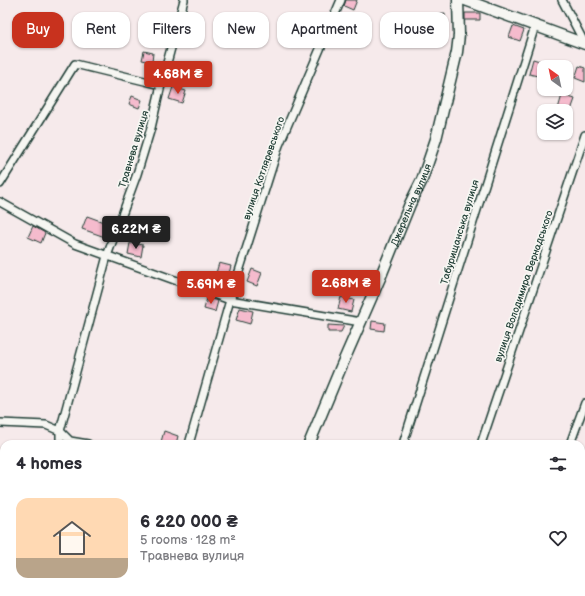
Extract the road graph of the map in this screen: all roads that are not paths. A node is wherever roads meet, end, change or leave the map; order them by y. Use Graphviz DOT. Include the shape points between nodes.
graph roads {
  1 [pos="184,0"];
  2 [pos="341,0"];
  3 [pos="458,0"];
  4 [pos="465,0"];
  5 [pos="562,0"];
  6 [pos="535,26"];
  7 [pos="585,44"];
  8 [pos="161,85"];
  9 [pos="585,135"];
  10 [pos="0,184"];
  11 [pos="0,202"];
  12 [pos="107,256"];
  13 [pos="230,300"];
  14 [pos="361,322"];
  15 [pos="585,403"];
  16 [pos="0,423"];
  17 [pos="60,431"];
  18 [pos="60,440"];
  19 [pos="69,440"];
  20 [pos="190,440"];
  21 [pos="311,440"];
  22 [pos="404,440"];
  23 [pos="482,440"];
  24 [pos="571,440"];
  1 -- 8 [label="street, Травнева вулиця"];
  2 -- 13 [label="street, вулиця Котляревського" via="279,145"];
  3 -- 14 [label="street, Джерельна вулиця" via="457,52 436,140 422,180"];
  4 -- 6 [label="street"];
  5 -- 7 [label="street"];
  6 -- 7 [label="street"];
  6 -- 22 [label="street, Табурищанська вулиця"];
  8 -- 10 [label="street" via="75,64"];
  8 -- 12 [label="street, Травнева вулиця" via="137,174"];
  9 -- 23 [label="street, вулиця Володимира Вернадського"];
  11 -- 12 [label="street" via="75,244"];
  12 -- 13 [label="street"];
  12 -- 17 [label="street, Травнева вулиця"];
  13 -- 14 [label="street"];
  13 -- 20 [label="street, вулиця Котляревського"];
  14 -- 21 [label="street, Джерельна вулиця"];
  15 -- 24 [label="street"];
  16 -- 17 [label="street" via="46,426"];
  17 -- 18 [label="street, Травнева вулиця"];
  17 -- 19 [label="street"];
}
